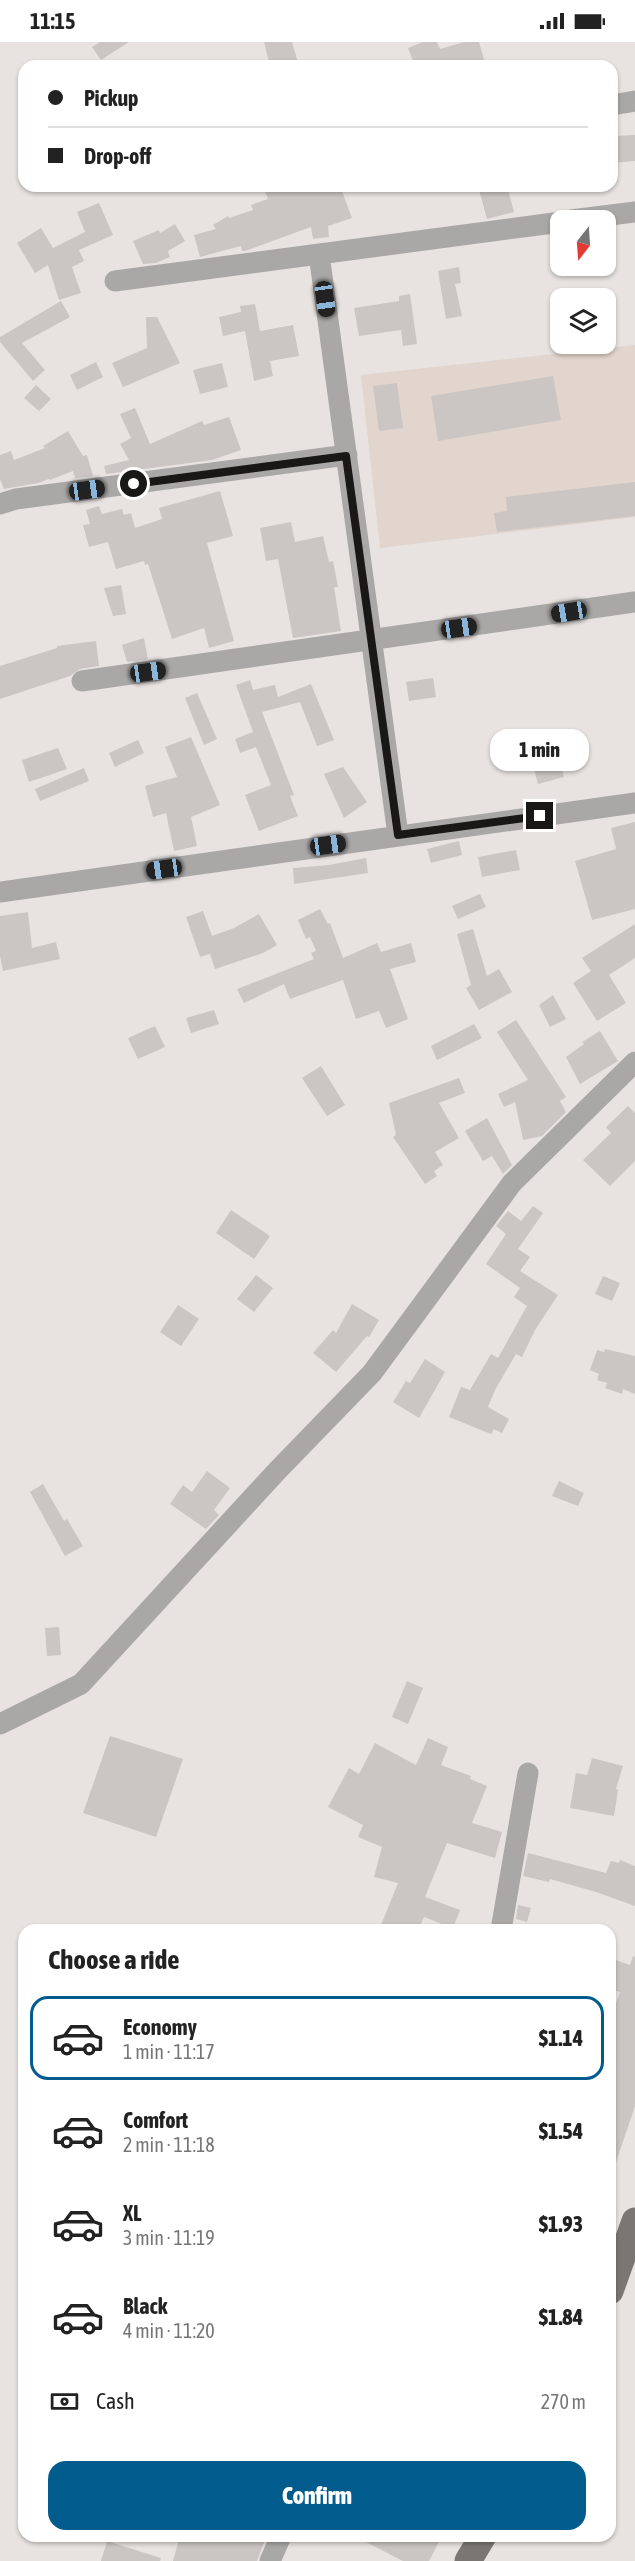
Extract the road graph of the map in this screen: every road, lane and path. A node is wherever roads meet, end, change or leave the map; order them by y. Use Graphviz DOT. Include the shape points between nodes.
graph roads {
  1 [pos="635,102"];
  2 [pos="618,104"];
  3 [pos="635,212"];
  4 [pos="616,214"];
  5 [pos="550,223"];
  6 [pos="319,254"];
  7 [pos="115,281"];
  8 [pos="346,456"];
  9 [pos="0,504"];
  10 [pos="635,602"];
  11 [pos="370,640"];
  12 [pos="82,681"];
  13 [pos="635,803"];
  14 [pos="398,835"];
  15 [pos="0,892"];
  16 [pos="635,1062"];
  17 [pos="0,1724"];
  18 [pos="528,1773"];
  19 [pos="502,1924"];
  20 [pos="635,2221"];
  21 [pos="616,2274"];
  22 [pos="278,2542"];
  23 [pos="479,2542"];
  24 [pos="270,2561"];
  25 [pos="468,2561"];
  1 -- 2 [label="street"];
  3 -- 4 [label="street"];
  5 -- 6 [label="street"];
  6 -- 7 [label="street"];
  6 -- 8 [label="street"];
  8 -- 9 [label="street"];
  8 -- 11 [label="street"];
  10 -- 11 [label="street"];
  11 -- 12 [label="street"];
  11 -- 14 [label="street"];
  13 -- 14 [label="street"];
  14 -- 15 [label="street"];
  16 -- 17 [label="street" via="512,1183 372,1373 81,1684"];
  18 -- 19 [label="street"];
  20 -- 21 [label="main road"];
  22 -- 24 [label="street"];
  23 -- 25 [label="main road"];
}
